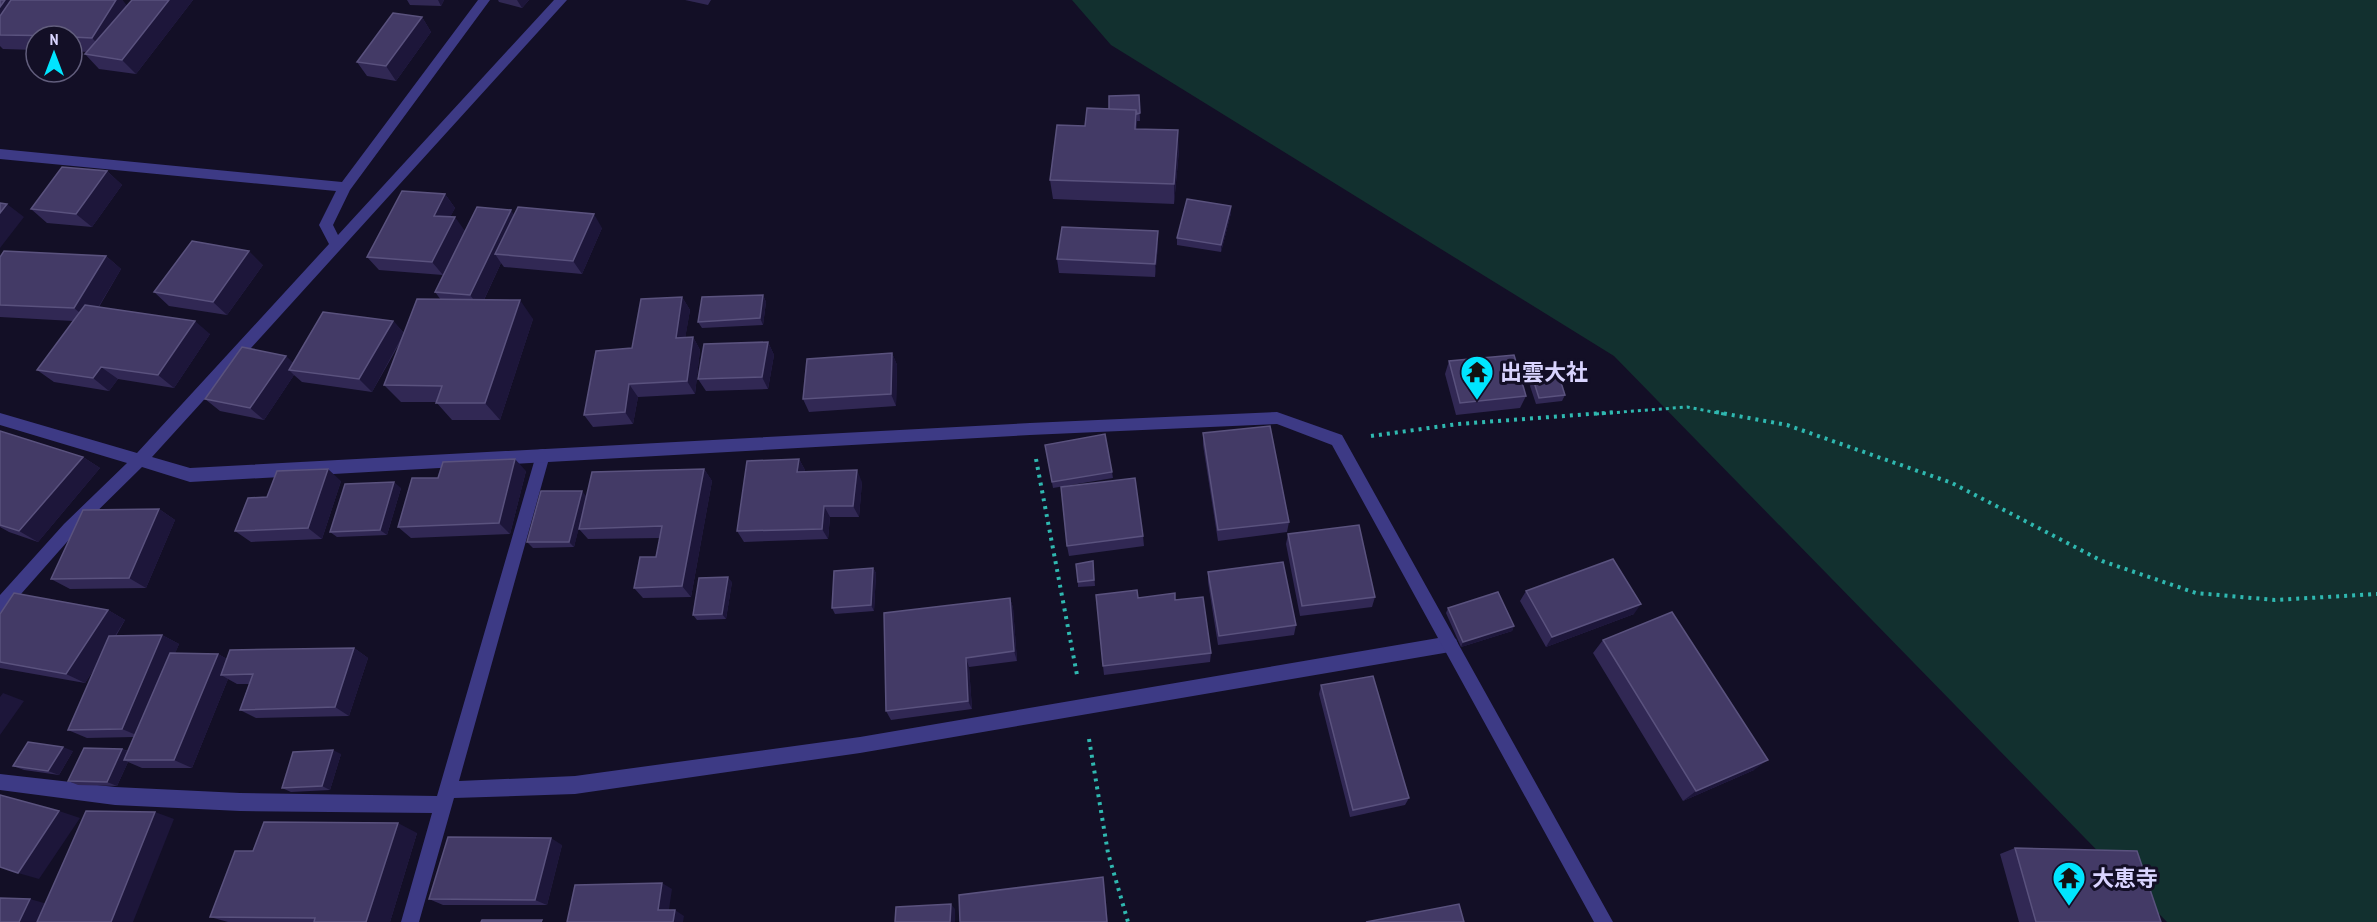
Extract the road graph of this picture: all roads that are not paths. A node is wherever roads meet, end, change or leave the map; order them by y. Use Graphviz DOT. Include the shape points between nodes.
graph roads {
  1 [pos="484,0"];
  2 [pos="561,0"];
  3 [pos="0,154"];
  4 [pos="345,187"];
  5 [pos="337,247"];
  6 [pos="0,419"];
  7 [pos="543,455"];
  8 [pos="138,462"];
  9 [pos="0,606"];
  10 [pos="1450,644"];
  11 [pos="0,782"];
  12 [pos="445,797"];
  13 [pos="410,922"];
  14 [pos="1604,922"];
  1 -- 4 [label="street"];
  2 -- 5 [label="street"];
  3 -- 4 [label="street"];
  4 -- 5 [label="street" via="326,225"];
  5 -- 8 [label="street"];
  6 -- 8 [label="street"];
  7 -- 8 [label="street" via="190,475"];
  7 -- 10 [label="street" via="1277,418 1337,440"];
  7 -- 12 [label="street"];
  8 -- 9 [label="street" via="69,529"];
  10 -- 12 [label="street" via="860,744 574,785"];
  10 -- 14 [label="street"];
  11 -- 12 [label="street" via="115,796 240,802"];
  12 -- 13 [label="street"];
}
